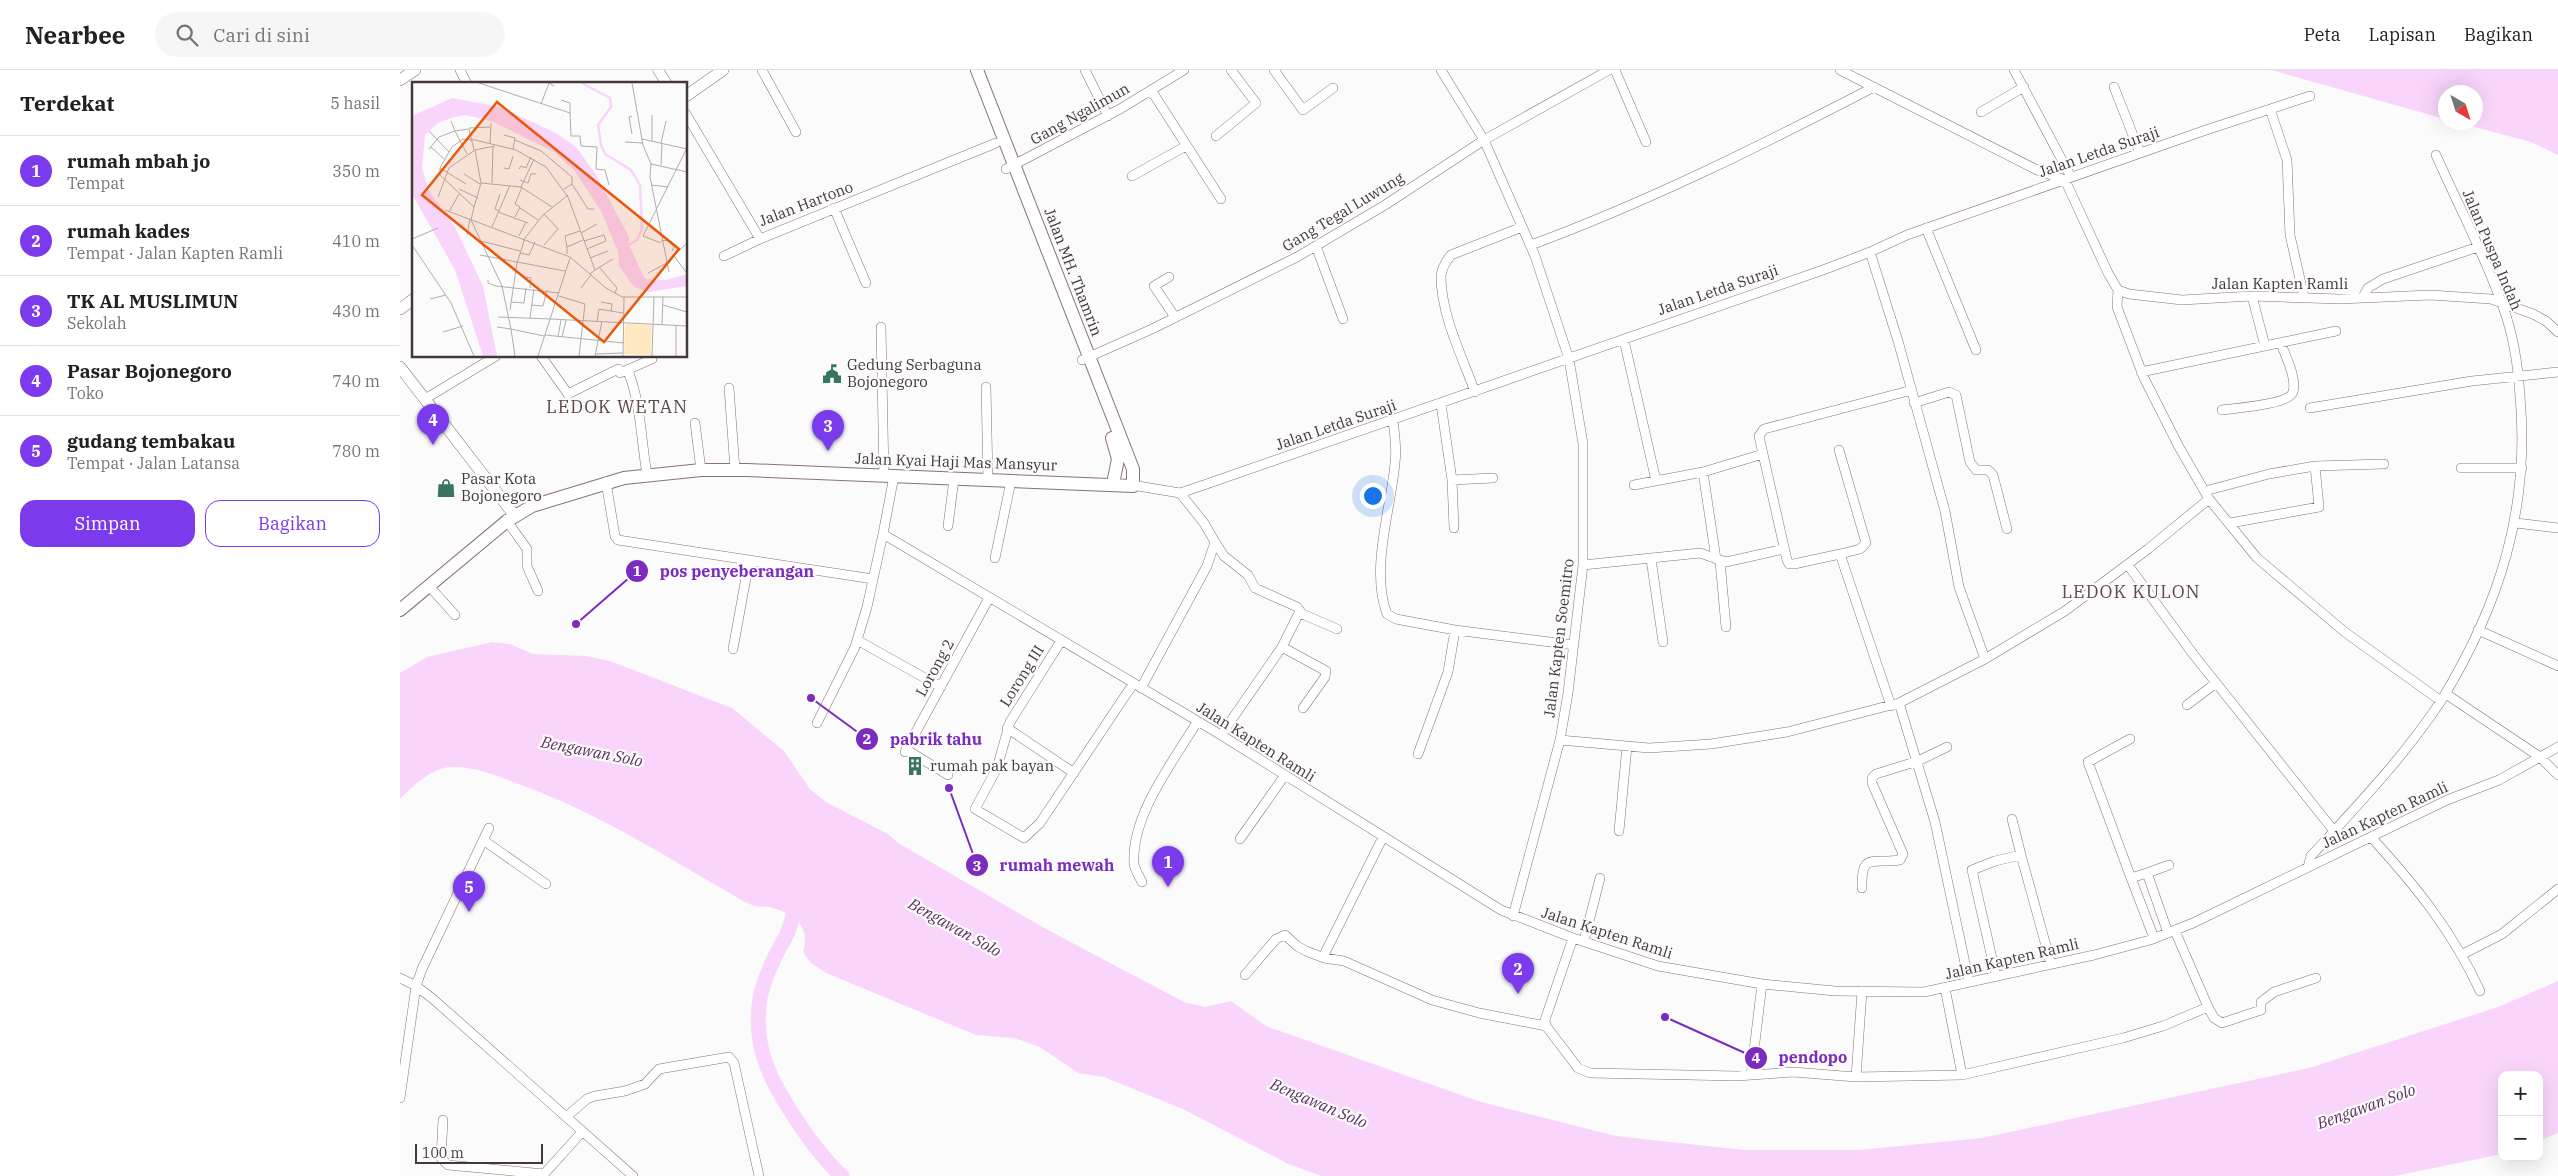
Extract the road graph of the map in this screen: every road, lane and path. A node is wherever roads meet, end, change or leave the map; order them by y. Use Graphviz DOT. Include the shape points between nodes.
graph roads {
  1 [pos="415,70"];
  2 [pos="460,70"];
  3 [pos="658,70"];
  4 [pos="723,70"];
  5 [pos="762,70"];
  6 [pos="968,70"];
  7 [pos="976,70"];
  8 [pos="1085,70"];
  9 [pos="1184,70"];
  10 [pos="1231,70"];
  11 [pos="1274,70"];
  12 [pos="1441,70"];
  13 [pos="1609,70"];
  14 [pos="1615,70"];
  15 [pos="1840,70"];
  16 [pos="2014,70"];
  17 [pos="400,80"];
  18 [pos="466,82"];
  19 [pos="666,82"];
  20 [pos="1874,87"];
  21 [pos="2024,87"];
  22 [pos="2114,87"];
  23 [pos="1333,88"];
  24 [pos="1151,90"];
  25 [pos="688,95"];
  26 [pos="2310,96"];
  27 [pos="2270,109"];
  28 [pos="1981,112"];
  29 [pos="1108,116"];
  30 [pos="688,117"];
  31 [pos="796,132"];
  32 [pos="1216,136"];
  33 [pos="1484,140"];
  34 [pos="1646,142"];
  35 [pos="996,143"];
  36 [pos="1186,146"];
  37 [pos="2140,153"];
  38 [pos="2436,154"];
  39 [pos="1010,167"];
  40 [pos="1132,176"];
  41 [pos="2068,179"];
  42 [pos="1221,199"];
  43 [pos="834,208"];
  44 [pos="1522,226"];
  45 [pos="1926,228"];
  46 [pos="760,239"];
  47 [pos="1531,244"];
  48 [pos="1316,246"];
  49 [pos="2478,247"];
  50 [pos="1870,252"];
  51 [pos="724,256"];
  52 [pos="1169,277"];
  53 [pos="866,282"];
  54 [pos="2118,290"];
  55 [pos="2252,296"];
  56 [pos="2304,297"];
  57 [pos="2363,297"];
  58 [pos="412,300"];
  59 [pos="2501,301"];
  60 [pos="400,309"];
  61 [pos="1175,317"];
  62 [pos="1342,319"];
  63 [pos="881,327"];
  64 [pos="2336,331"];
  65 [pos="2558,332"];
  66 [pos="1624,340"];
  67 [pos="2281,343"];
  68 [pos="2265,346"];
  69 [pos="1976,350"];
  70 [pos="493,358"];
  71 [pos="542,358"];
  72 [pos="652,358"];
  73 [pos="1085,358"];
  74 [pos="1569,359"];
  75 [pos="400,367"];
  76 [pos="628,371"];
  77 [pos="2142,372"];
  78 [pos="2558,372"];
  79 [pos="2519,376"];
  80 [pos="986,387"];
  81 [pos="729,388"];
  82 [pos="1912,390"];
  83 [pos="1474,392"];
  84 [pos="425,399"];
  85 [pos="1914,403"];
  86 [pos="1442,404"];
  87 [pos="2310,408"];
  88 [pos="2222,410"];
  89 [pos="1394,421"];
  90 [pos="695,423"];
  91 [pos="1839,450"];
  92 [pos="1763,454"];
  93 [pos="1130,461"];
  94 [pos="2384,464"];
  95 [pos="2315,466"];
  96 [pos="1117,468"];
  97 [pos="2461,468"];
  98 [pos="2522,468"];
  99 [pos="701,470"];
  100 [pos="734,470"];
  101 [pos="1703,472"];
  102 [pos="647,474"];
  103 [pos="889,476"];
  104 [pos="1493,478"];
  105 [pos="954,479"];
  106 [pos="988,480"];
  107 [pos="1452,480"];
  108 [pos="1011,481"];
  109 [pos="1656,481"];
  110 [pos="606,482"];
  111 [pos="1113,484"];
  112 [pos="1634,485"];
  113 [pos="1135,486"];
  114 [pos="1183,492"];
  115 [pos="2207,495"];
  116 [pos="511,518"];
  117 [pos="2516,522"];
  118 [pos="2230,523"];
  119 [pos="948,526"];
  120 [pos="1454,528"];
  121 [pos="2558,528"];
  122 [pos="2007,529"];
  123 [pos="883,534"];
  124 [pos="1215,542"];
  125 [pos="1784,549"];
  126 [pos="1840,554"];
  127 [pos="996,558"];
  128 [pos="1650,559"];
  129 [pos="1718,560"];
  130 [pos="749,561"];
  131 [pos="1583,565"];
  132 [pos="2128,565"];
  133 [pos="873,579"];
  134 [pos="429,586"];
  135 [pos="538,591"];
  136 [pos="989,598"];
  137 [pos="400,610"];
  138 [pos="1300,614"];
  139 [pos="455,615"];
  140 [pos="1726,627"];
  141 [pos="1337,629"];
  142 [pos="1455,630"];
  143 [pos="2478,630"];
  144 [pos="857,640"];
  145 [pos="1061,641"];
  146 [pos="1662,642"];
  147 [pos="1574,646"];
  148 [pos="1282,648"];
  149 [pos="733,649"];
  150 [pos="1984,659"];
  151 [pos="2558,666"];
  152 [pos="2216,683"];
  153 [pos="1137,686"];
  154 [pos="941,687"];
  155 [pos="2444,698"];
  156 [pos="1895,705"];
  157 [pos="2187,705"];
  158 [pos="1304,708"];
  159 [pos="817,722"];
  160 [pos="1197,722"];
  161 [pos="1007,728"];
  162 [pos="1221,735"];
  163 [pos="2130,739"];
  164 [pos="1560,740"];
  165 [pos="1627,746"];
  166 [pos="1948,747"];
  167 [pos="2558,747"];
  168 [pos="1418,754"];
  169 [pos="2540,757"];
  170 [pos="1918,762"];
  171 [pos="1074,773"];
  172 [pos="948,775"];
  173 [pos="1285,775"];
  174 [pos="2558,775"];
  175 [pos="2012,819"];
  176 [pos="489,828"];
  177 [pos="1619,831"];
  178 [pos="2334,831"];
  179 [pos="1383,837"];
  180 [pos="2371,837"];
  181 [pos="1240,839"];
  182 [pos="483,840"];
  183 [pos="2021,854"];
  184 [pos="2169,865"];
  185 [pos="2308,867"];
  186 [pos="2147,873"];
  187 [pos="1600,878"];
  188 [pos="2132,878"];
  189 [pos="1142,882"];
  190 [pos="546,884"];
  191 [pos="1862,888"];
  192 [pos="2558,889"];
  193 [pos="1513,916"];
  194 [pos="2172,932"];
  195 [pos="1573,938"];
  196 [pos="2154,938"];
  197 [pos="1584,941"];
  198 [pos="2463,954"];
  199 [pos="1322,957"];
  200 [pos="2050,964"];
  201 [pos="1245,974"];
  202 [pos="1996,976"];
  203 [pos="400,978"];
  204 [pos="2316,978"];
  205 [pos="1969,982"];
  206 [pos="1762,984"];
  207 [pos="416,986"];
  208 [pos="1945,988"];
  209 [pos="2480,991"];
  210 [pos="1862,992"];
  211 [pos="2208,1007"];
  212 [pos="1546,1026"];
  213 [pos="1751,1075"];
  214 [pos="1962,1075"];
  215 [pos="1856,1077"];
  216 [pos="400,1098"];
  217 [pos="566,1118"];
  218 [pos="443,1120"];
  219 [pos="582,1132"];
  220 [pos="633,1176"];
  221 [pos="759,1176"];
  1 -- 17 [label="main road"];
  2 -- 18 [label="street"];
  3 -- 19 [label="street"];
  4 -- 25 [label="main road"];
  5 -- 31 [label="street"];
  6 -- 35 [label="main road, Jalan MH. Thamrin"];
  7 -- 39 [label="main road, Jalan MH. Thamrin"];
  8 -- 29 [label="street"];
  9 -- 24 [label="street, Gang Ngalimun"];
  10 -- 32 [label="street" via="1256,104"];
  11 -- 23 [label="street" via="1303,110"];
  12 -- 33 [label="street, Jalan Kapten Soemitro"];
  13 -- 33 [label="street, Gang Tegal Luwung"];
  14 -- 34 [label="street"];
  15 -- 20 [label="street"];
  16 -- 21 [label="street"];
  20 -- 41 [label="street" via="2037,170"];
  20 -- 47 [label="street" via="1738,156 1592,222"];
  21 -- 28 [label="street"];
  21 -- 41 [label="street"];
  22 -- 37 [label="street"];
  24 -- 29 [label="street, Gang Ngalimun"];
  24 -- 36 [label="street"];
  26 -- 27 [label="street, Jalan Letda Suraji"];
  27 -- 37 [label="street, Jalan Letda Suraji"];
  27 -- 56 [label="street" via="2287,160 2290,235"];
  29 -- 39 [label="street, Gang Ngalimun"];
  30 -- 46 [label="street, Jalan Hartono"];
  33 -- 44 [label="street, Jalan Kapten Soemitro"];
  33 -- 48 [label="street, Gang Tegal Luwung"];
  35 -- 39 [label="main road, Jalan MH. Thamrin"];
  35 -- 43 [label="street, Jalan Hartono"];
  36 -- 40 [label="street"];
  36 -- 42 [label="street"];
  37 -- 41 [label="street, Jalan Letda Suraji"];
  38 -- 49 [label="street, Jalan Puspa Indah"];
  39 -- 73 [label="main road, Jalan MH. Thamrin"];
  41 -- 45 [label="street, Jalan Letda Suraji"];
  41 -- 54 [label="street" via="2098,255"];
  43 -- 46 [label="street, Jalan Hartono"];
  43 -- 53 [label="street"];
  44 -- 47 [label="street, Jalan Kapten Soemitro"];
  44 -- 83 [label="street" via="1451,255 1444,263 1441,275 1446,310"];
  45 -- 50 [label="street, Jalan Letda Suraji"];
  45 -- 69 [label="street"];
  46 -- 51 [label="street"];
  47 -- 74 [label="street, Jalan Kapten Soemitro"];
  48 -- 61 [label="street, Gang Tegal Luwung"];
  48 -- 62 [label="street"];
  49 -- 57 [label="street" via="2383,279 2368,288"];
  49 -- 59 [label="street, Jalan Puspa Indah"];
  50 -- 66 [label="street, Jalan Letda Suraji"];
  50 -- 82 [label="street"];
  52 -- 61 [label="street" via="1154,286"];
  54 -- 55 [label="street, Jalan Kapten Ramli" via="2182,300"];
  54 -- 77 [label="street" via="2117,307"];
  55 -- 56 [label="street, Jalan Kapten Ramli"];
  55 -- 68 [label="street"];
  56 -- 57 [label="street, Jalan Kapten Ramli"];
  57 -- 59 [label="street, Jalan Kapten Ramli" via="2430,295"];
  58 -- 60 [label="main road"];
  59 -- 65 [label="street, Jalan Kapten Ramli" via="2546,321"];
  59 -- 79 [label="street, Jalan Puspa Indah" via="2518,361"];
  61 -- 73 [label="street, Gang Tegal Luwung"];
  63 -- 103 [label="street"];
  64 -- 67 [label="street"];
  66 -- 74 [label="street, Jalan Letda Suraji"];
  66 -- 109 [label="street"];
  67 -- 68 [label="street"];
  67 -- 88 [label="street" via="2290,369 2293,392 2290,396 2278,402"];
  68 -- 77 [label="street"];
  70 -- 84 [label="street"];
  71 -- 76 [label="street" via="568,394 619,369 620,373"];
  72 -- 76 [label="street"];
  73 -- 93 [label="main road, Jalan MH. Thamrin"];
  73 -- 96 [label="main road, Jalan MH. Thamrin" via="1115,445"];
  74 -- 83 [label="street, Jalan Letda Suraji"];
  74 -- 131 [label="street, Jalan Kapten Soemitro" via="1583,444"];
  75 -- 84 [label="main road"];
  76 -- 102 [label="street" via="639,408 638,421"];
  77 -- 115 [label="street"];
  78 -- 79 [label="street"];
  79 -- 87 [label="street"];
  79 -- 98 [label="street, Jalan Puspa Indah"];
  80 -- 106 [label="street"];
  81 -- 100 [label="street"];
  82 -- 85 [label="street"];
  82 -- 92 [label="street" via="1764,429 1758,436"];
  83 -- 86 [label="street, Jalan Letda Suraji"];
  84 -- 116 [label="main road"];
  85 -- 122 [label="street" via="1949,392 1956,395 1970,462 1976,470 1988,470 1993,475"];
  85 -- 150 [label="street" via="1945,511 1959,587"];
  86 -- 89 [label="street, Jalan Letda Suraji"];
  86 -- 107 [label="street"];
  89 -- 114 [label="street, Jalan Letda Suraji"];
  89 -- 142 [label="street" via="1395,464 1384,537 1382,579 1385,608 1387,614 1396,619"];
  90 -- 99 [label="street"];
  91 -- 126 [label="street" via="1866,543 1860,549"];
  92 -- 101 [label="street"];
  92 -- 125 [label="street"];
  93 -- 96 [label="main road"];
  93 -- 113 [label="main road, Jalan MH. Thamrin"];
  94 -- 95 [label="street"];
  95 -- 115 [label="street" via="2269,474"];
  95 -- 118 [label="street" via="2319,507"];
  96 -- 111 [label="main road, Jalan MH. Thamrin"];
  97 -- 98 [label="street"];
  98 -- 117 [label="street, Jalan Puspa Indah"];
  99 -- 100 [label="main road, Jalan Kyai Haji Mas Mansyur"];
  99 -- 102 [label="main road, Jalan Kyai Haji Mas Mansyur"];
  100 -- 103 [label="main road, Jalan Kyai Haji Mas Mansyur"];
  101 -- 109 [label="street"];
  101 -- 129 [label="street"];
  102 -- 110 [label="main road, Jalan Kyai Haji Mas Mansyur"];
  103 -- 105 [label="main road, Jalan Kyai Haji Mas Mansyur"];
  103 -- 123 [label="street"];
  104 -- 107 [label="street"];
  105 -- 106 [label="main road, Jalan Kyai Haji Mas Mansyur"];
  105 -- 119 [label="street"];
  106 -- 108 [label="main road, Jalan Kyai Haji Mas Mansyur"];
  107 -- 120 [label="street"];
  108 -- 111 [label="main road, Jalan Kyai Haji Mas Mansyur"];
  108 -- 127 [label="street"];
  109 -- 112 [label="street"];
  110 -- 116 [label="main road, Jalan Kyai Haji Mas Mansyur" via="532,506"];
  110 -- 130 [label="street" via="618,540"];
  111 -- 113 [label="main road, Jalan Kyai Haji Mas Mansyur"];
  113 -- 114 [label="street, Jalan Letda Suraji"];
  114 -- 124 [label="street"];
  115 -- 118 [label="street"];
  115 -- 132 [label="street"];
  116 -- 134 [label="main road, Jalan Kyai Haji Mas Mansyur"];
  116 -- 135 [label="street" via="527,549 527,566"];
  117 -- 121 [label="street"];
  117 -- 143 [label="street, Jalan Puspa Indah" via="2506,562"];
  118 -- 155 [label="street" via="2257,558 2324,615"];
  123 -- 133 [label="street"];
  123 -- 136 [label="street, Jalan Kapten Ramli"];
  124 -- 138 [label="street" via="1224,556 1248,575 1254,588 1296,607"];
  124 -- 153 [label="street" via="1207,566"];
  125 -- 126 [label="street" via="1789,564"];
  125 -- 129 [label="street" via="1726,562"];
  126 -- 156 [label="street"];
  128 -- 129 [label="street" via="1700,553"];
  128 -- 131 [label="street"];
  128 -- 146 [label="street"];
  129 -- 140 [label="street"];
  130 -- 133 [label="street"];
  130 -- 149 [label="street"];
  131 -- 147 [label="street, Jalan Kapten Soemitro"];
  132 -- 150 [label="street" via="2065,611"];
  132 -- 152 [label="street"];
  133 -- 144 [label="street"];
  134 -- 137 [label="main road, Jalan Kyai Haji Mas Mansyur"];
  134 -- 139 [label="street"];
  136 -- 145 [label="street, Jalan Kapten Ramli"];
  136 -- 154 [label="street, Lorong 2"];
  138 -- 141 [label="street"];
  138 -- 148 [label="street"];
  142 -- 147 [label="street"];
  142 -- 168 [label="street" via="1448,672"];
  143 -- 151 [label="street"];
  143 -- 155 [label="street, Jalan Puspa Indah" via="2470,652"];
  144 -- 154 [label="street"];
  144 -- 159 [label="street"];
  145 -- 153 [label="street, Jalan Kapten Ramli"];
  145 -- 161 [label="street, Lorong III"];
  147 -- 164 [label="street, Jalan Kapten Soemitro"];
  148 -- 158 [label="street" via="1326,671"];
  148 -- 162 [label="street"];
  150 -- 156 [label="street"];
  152 -- 157 [label="street"];
  152 -- 178 [label="street"];
  153 -- 160 [label="street, Jalan Kapten Ramli"];
  153 -- 171 [label="street"];
  154 -- 172 [label="street, Lorong 2" via="906,751"];
  155 -- 169 [label="street"];
  155 -- 178 [label="street, Jalan Puspa Indah" via="2412,744"];
  156 -- 165 [label="street" via="1744,739 1672,747"];
  156 -- 170 [label="street"];
  160 -- 162 [label="street, Jalan Kapten Ramli"];
  160 -- 189 [label="street" via="1143,814 1134,866"];
  161 -- 171 [label="street"];
  161 -- 171 [label="street, Lorong III" via="997,768 975,809 1024,838 1040,823"];
  162 -- 173 [label="street, Jalan Kapten Ramli"];
  163 -- 188 [label="street" via="2088,762"];
  164 -- 165 [label="street"];
  164 -- 193 [label="street, Jalan Kapten Soemitro"];
  165 -- 177 [label="street"];
  166 -- 170 [label="street"];
  167 -- 169 [label="street, Jalan Kapten Ramli"];
  169 -- 174 [label="street"];
  169 -- 180 [label="street, Jalan Kapten Ramli" via="2499,780"];
  170 -- 191 [label="street" via="1872,778 1903,854 1900,860 1864,865"];
  170 -- 205 [label="street"];
  173 -- 179 [label="street, Jalan Kapten Ramli"];
  173 -- 181 [label="street"];
  175 -- 183 [label="street"];
  176 -- 182 [label="street"];
  178 -- 185 [label="street, Jalan Puspa Indah" via="2311,856"];
  179 -- 193 [label="street, Jalan Kapten Ramli"];
  179 -- 199 [label="street"];
  180 -- 185 [label="street, Jalan Kapten Ramli"];
  180 -- 198 [label="street" via="2428,903"];
  182 -- 190 [label="street"];
  182 -- 207 [label="street"];
  183 -- 200 [label="street"];
  183 -- 202 [label="street" via="1972,869"];
  184 -- 186 [label="street"];
  185 -- 194 [label="street, Jalan Kapten Ramli"];
  186 -- 188 [label="street"];
  186 -- 194 [label="street"];
  187 -- 197 [label="street"];
  188 -- 196 [label="street"];
  192 -- 198 [label="street" via="2502,934"];
  193 -- 195 [label="street, Jalan Kapten Ramli"];
  194 -- 196 [label="street, Jalan Kapten Ramli"];
  194 -- 211 [label="street"];
  195 -- 197 [label="street, Jalan Kapten Ramli"];
  195 -- 212 [label="street" via="1547,1013"];
  196 -- 200 [label="street, Jalan Kapten Ramli"];
  197 -- 206 [label="street, Jalan Kapten Ramli" via="1658,966"];
  198 -- 209 [label="street"];
  199 -- 201 [label="street" via="1297,946 1285,936 1276,939"];
  199 -- 212 [label="street" via="1344,961 1464,1010"];
  200 -- 202 [label="street, Jalan Kapten Ramli"];
  202 -- 205 [label="street, Jalan Kapten Ramli"];
  203 -- 207 [label="street"];
  204 -- 211 [label="street" via="2274,992 2261,1002 2261,1010 2225,1024 2214,1018"];
  205 -- 208 [label="street, Jalan Kapten Ramli"];
  206 -- 210 [label="street, Jalan Kapten Ramli"];
  206 -- 213 [label="street"];
  207 -- 216 [label="street"];
  207 -- 217 [label="street"];
  208 -- 210 [label="street, Jalan Kapten Ramli" via="1924,992"];
  208 -- 214 [label="street"];
  210 -- 215 [label="street"];
  211 -- 214 [label="street" via="2123,1038"];
  212 -- 213 [label="street" via="1578,1068 1590,1073"];
  213 -- 215 [label="street" via="1793,1072"];
  214 -- 215 [label="street"];
  217 -- 219 [label="street"];
  217 -- 221 [label="street" via="587,1099 645,1084 659,1069 728,1057 734,1067"];
  218 -- 219 [label="street" via="441,1158 448,1165 533,1174 547,1172"];
  219 -- 220 [label="street"];
}
